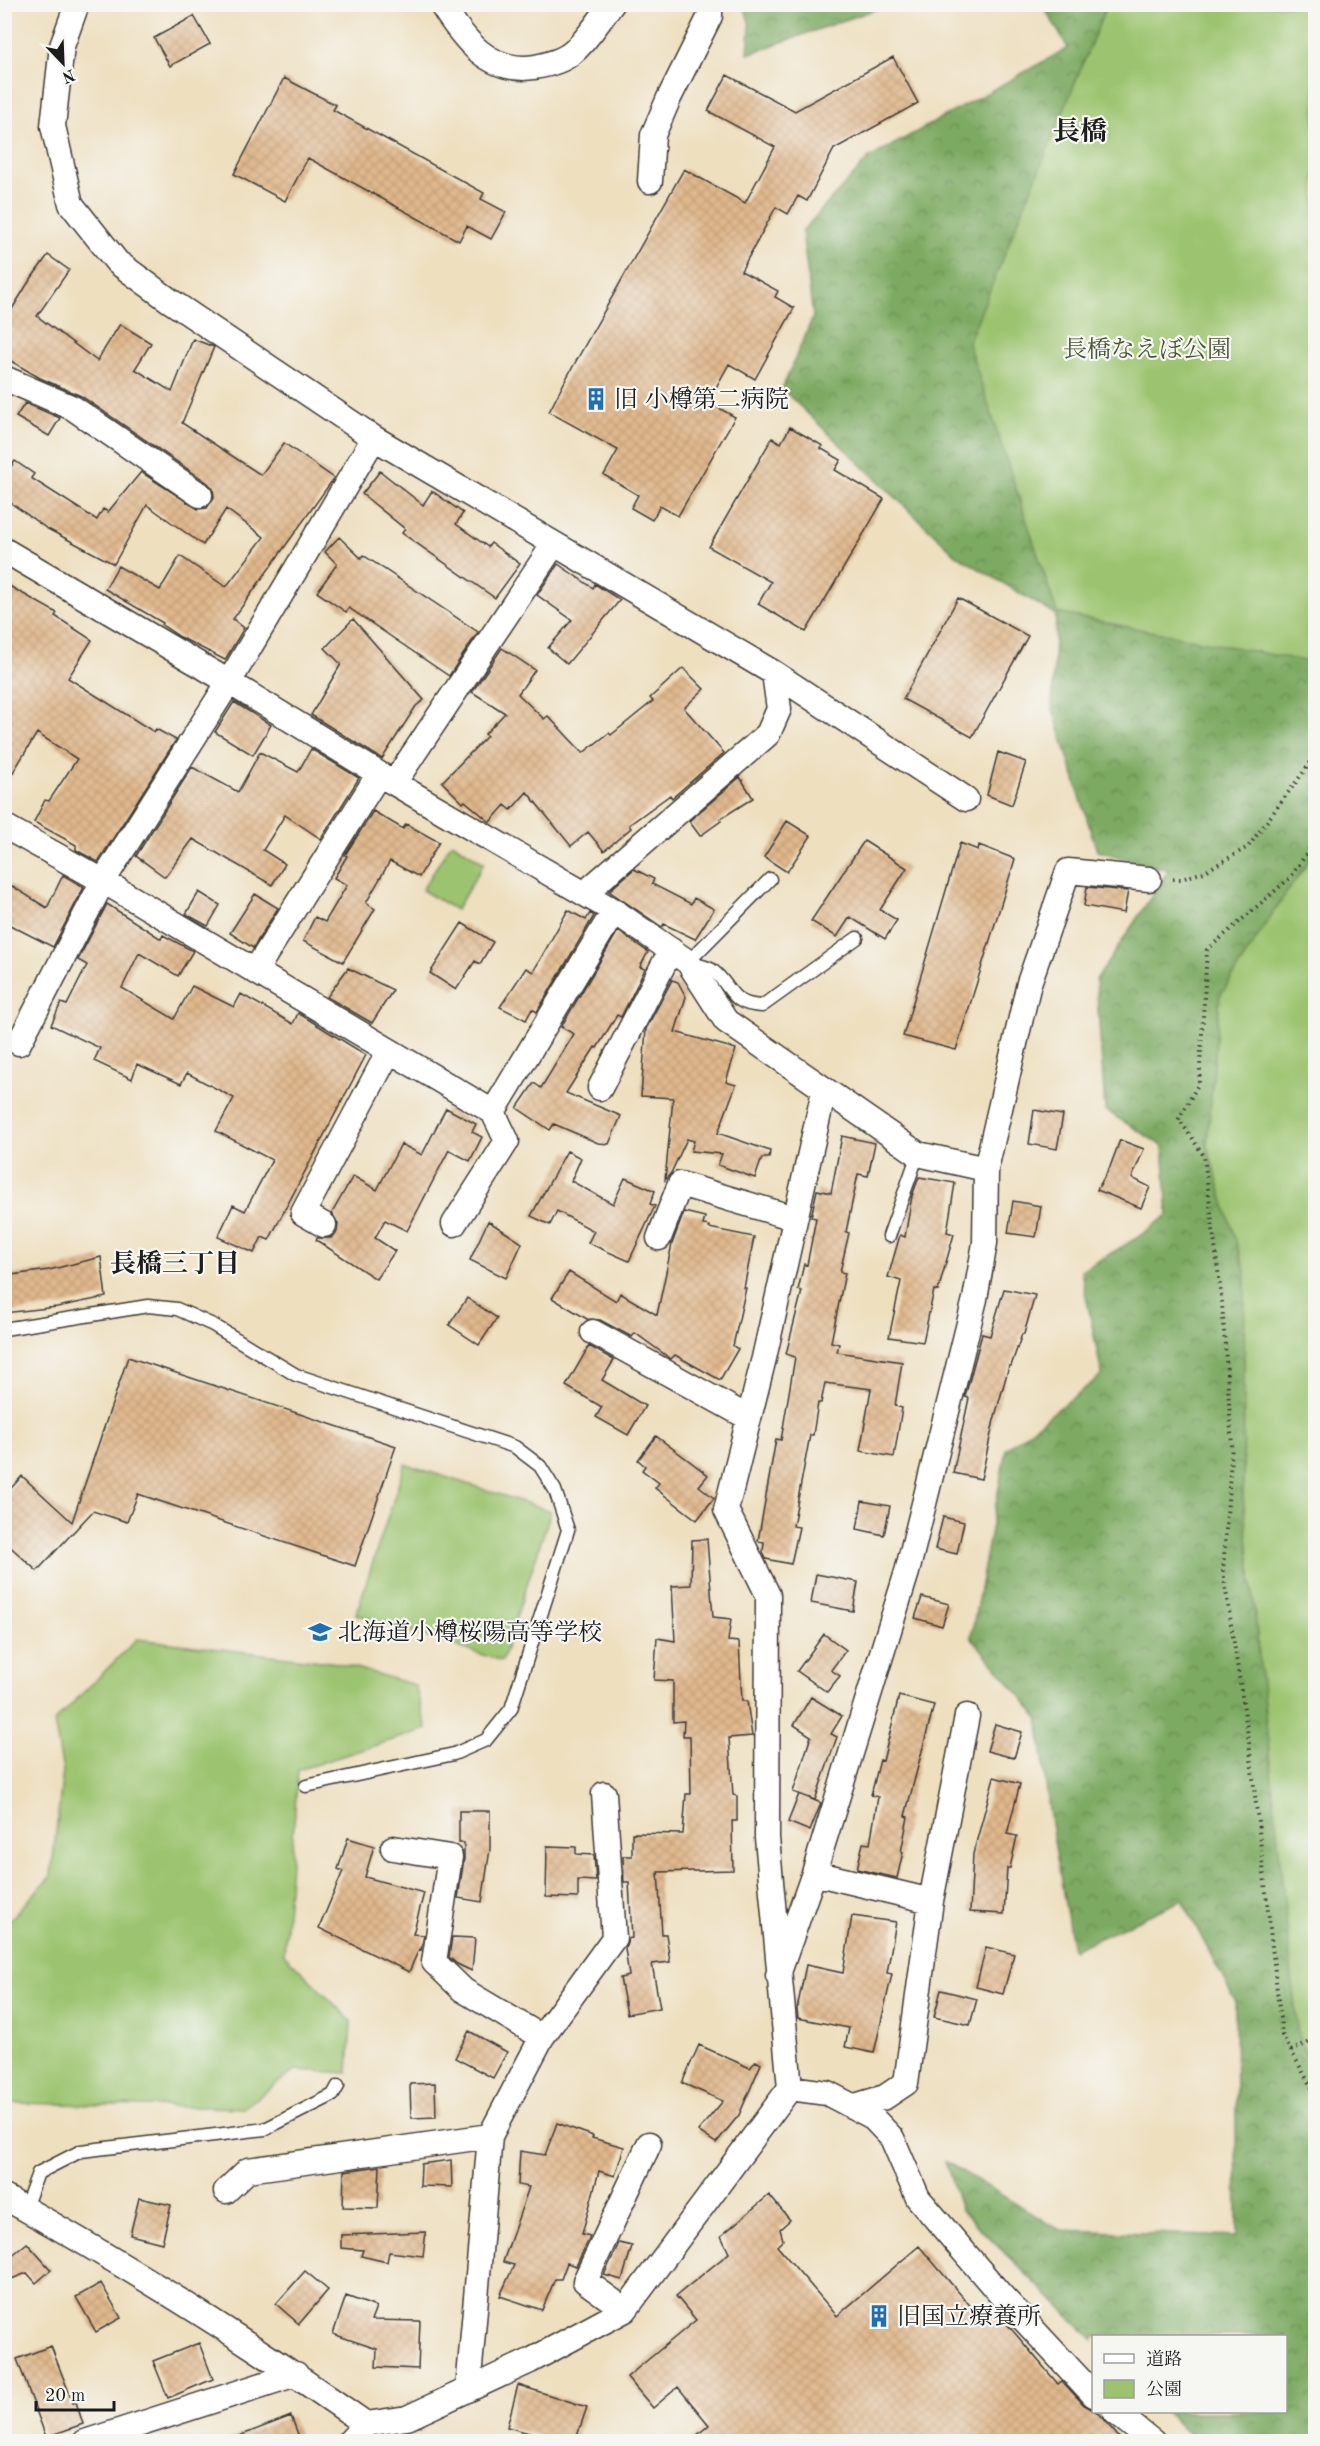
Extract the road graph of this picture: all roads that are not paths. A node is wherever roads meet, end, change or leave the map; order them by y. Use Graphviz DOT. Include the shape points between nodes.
graph roads {
  1 [pos="77,4"];
  2 [pos="441,4"];
  3 [pos="612,4"];
  4 [pos="710,4"];
  5 [pos="650,181"];
  6 [pos="4,378"];
  7 [pos="374,438"];
  8 [pos="200,495"];
  9 [pos="554,544"];
  10 [pos="4,550"];
  11 [pos="774,673"];
  12 [pos="229,682"];
  13 [pos="387,778"];
  14 [pos="966,799"];
  15 [pos="4,826"];
  16 [pos="770,879"];
  17 [pos="1149,879"];
  18 [pos="102,881"];
  19 [pos="585,893"];
  20 [pos="614,910"];
  21 [pos="857,938"];
  22 [pos="680,956"];
  23 [pos="255,971"];
  24 [pos="19,1043"];
  25 [pos="389,1051"];
  26 [pos="600,1088"];
  27 [pos="824,1090"];
  28 [pos="494,1112"];
  29 [pos="918,1154"];
  30 [pos="986,1169"];
  31 [pos="794,1218"];
  32 [pos="454,1224"];
  33 [pos="324,1225"];
  34 [pos="889,1236"];
  35 [pos="660,1238"];
  36 [pos="4,1329"];
  37 [pos="593,1332"];
  38 [pos="749,1418"];
  39 [pos="967,1716"];
  40 [pos="306,1786"];
  41 [pos="604,1794"];
  42 [pos="393,1848"];
  43 [pos="814,1873"];
  44 [pos="931,1901"];
  45 [pos="778,1975"];
  46 [pos="542,2037"];
  47 [pos="339,2086"];
  48 [pos="790,2088"];
  49 [pos="855,2106"];
  50 [pos="490,2136"];
  51 [pos="649,2144"];
  52 [pos="226,2192"];
  53 [pos="4,2197"];
  54 [pos="25,2208"];
  55 [pos="625,2310"];
  56 [pos="296,2374"];
  57 [pos="468,2390"];
  58 [pos="1092,2393"];
  59 [pos="1115,2413"];
  60 [pos="366,2424"];
  61 [pos="85,2442"];
  62 [pos="348,2442"];
  63 [pos="1153,2442"];
  1 -- 7 [label="street" via="62,46 53,126 71,204 117,262"];
  2 -- 3 [label="street" via="463,36 494,63 518,70 545,66 573,52"];
  4 -- 5 [label="street" via="710,16 653,135"];
  6 -- 8 [label="street" via="73,408"];
  7 -- 9 [label="street"];
  7 -- 12 [label="street"];
  9 -- 11 [label="street"];
  9 -- 13 [label="street"];
  10 -- 12 [label="street"];
  11 -- 14 [label="street"];
  11 -- 19 [label="street" via="779,709 768,734"];
  12 -- 13 [label="street"];
  12 -- 18 [label="street"];
  13 -- 19 [label="street"];
  13 -- 23 [label="street"];
  15 -- 18 [label="street"];
  16 -- 22 [label="lane"];
  17 -- 30 [label="street" via="1068,871 1029,983"];
  18 -- 23 [label="street"];
  18 -- 24 [label="street"];
  19 -- 20 [label="street"];
  20 -- 22 [label="street"];
  20 -- 28 [label="street"];
  21 -- 22 [label="lane" via="762,1006 747,1006 711,970"];
  22 -- 26 [label="street"];
  22 -- 27 [label="street" via="726,1021"];
  23 -- 25 [label="street"];
  25 -- 28 [label="street"];
  25 -- 33 [label="street" via="303,1213"];
  27 -- 29 [label="street"];
  27 -- 31 [label="street"];
  28 -- 32 [label="street" via="507,1141"];
  29 -- 30 [label="street"];
  29 -- 34 [label="lane"];
  30 -- 43 [label="street" via="985,1243 975,1299 907,1572"];
  31 -- 35 [label="street" via="680,1184"];
  31 -- 38 [label="street"];
  36 -- 40 [label="lane" via="148,1306 177,1310 213,1325 296,1375 514,1447 540,1466 555,1490 568,1530 511,1709 486,1740 454,1754"];
  37 -- 38 [label="street"];
  38 -- 45 [label="street" via="726,1510 768,1595 767,1838"];
  39 -- 44 [label="street"];
  41 -- 46 [label="street" via="614,1938"];
  42 -- 46 [label="street" via="450,1857 434,1962 463,1990"];
  43 -- 44 [label="street"];
  43 -- 45 [label="street"];
  44 -- 49 [label="street" via="906,2083 885,2097"];
  45 -- 48 [label="street"];
  46 -- 50 [label="street"];
  47 -- 54 [label="lane" via="333,2095 265,2129 81,2151 38,2173"];
  48 -- 49 [label="street" via="827,2093"];
  48 -- 55 [label="street"];
  49 -- 58 [label="street" via="892,2138 918,2198"];
  50 -- 52 [label="street" via="248,2170"];
  50 -- 57 [label="street"];
  51 -- 55 [label="street" via="585,2281"];
  53 -- 54 [label="street"];
  54 -- 56 [label="street"];
  55 -- 57 [label="street"];
  56 -- 60 [label="street"];
  56 -- 61 [label="street"];
  57 -- 60 [label="street" via="407,2418"];
  59 -- 63 [label="street"];
  60 -- 62 [label="street"];
}
